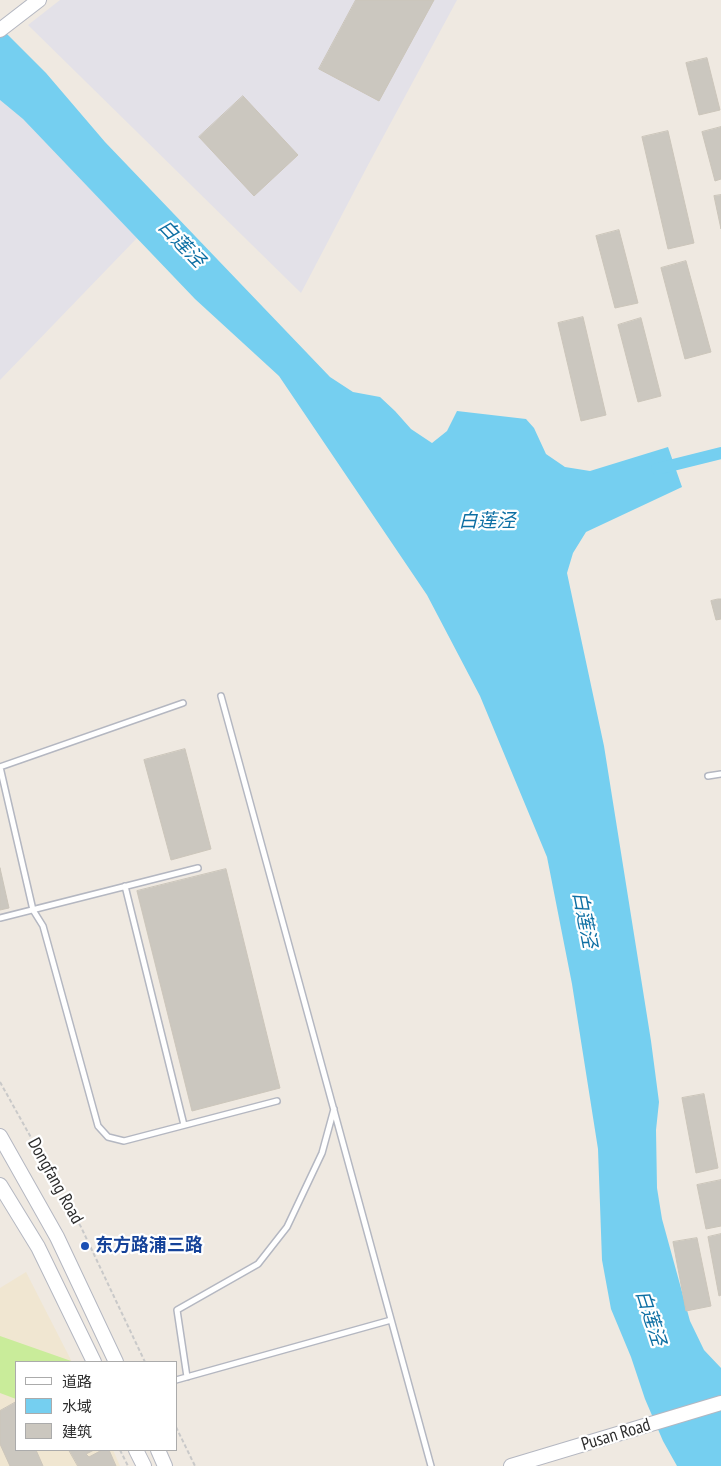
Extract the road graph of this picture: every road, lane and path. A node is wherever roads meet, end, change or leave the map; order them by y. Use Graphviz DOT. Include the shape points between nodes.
graph roads {
  1 [pos="39,0"];
  2 [pos="0,30"];
  3 [pos="221,696"];
  4 [pos="184,703"];
  5 [pos="0,767"];
  6 [pos="721,774"];
  7 [pos="708,776"];
  8 [pos="198,868"];
  9 [pos="125,886"];
  10 [pos="33,910"];
  11 [pos="0,918"];
  12 [pos="0,1082"];
  13 [pos="277,1101"];
  14 [pos="334,1109"];
  15 [pos="184,1125"];
  16 [pos="0,1136"];
  17 [pos="0,1185"];
  18 [pos="392,1320"];
  19 [pos="94,1361"];
  20 [pos="116,1361"];
  21 [pos="146,1361"];
  22 [pos="187,1377"];
  23 [pos="178,1379"];
  24 [pos="721,1403"];
  25 [pos="178,1431"];
  26 [pos="120,1451"];
  27 [pos="136,1451"];
  28 [pos="158,1451"];
  29 [pos="128,1466"];
  30 [pos="144,1466"];
  31 [pos="165,1466"];
  32 [pos="195,1466"];
  33 [pos="431,1466"];
  34 [pos="511,1466"];
  1 -- 2 [label="main road"];
  3 -- 14 [label="lane"];
  4 -- 5 [label="lane"];
  5 -- 10 [label="lane"];
  6 -- 7 [label="lane"];
  8 -- 9 [label="lane"];
  9 -- 10 [label="lane"];
  9 -- 15 [label="lane"];
  10 -- 11 [label="lane"];
  10 -- 15 [label="lane" via="43,926 98,1126 108,1137 124,1141"];
  12 -- 21 [label="path, Dongfang Road" via="81,1227"];
  13 -- 15 [label="lane"];
  14 -- 18 [label="lane"];
  14 -- 22 [label="lane" via="322,1153 287,1227 258,1264 177,1310"];
  16 -- 20 [label="main road, Dongfang Road" via="57,1237"];
  17 -- 19 [label="main road" via="38,1247"];
  18 -- 22 [label="lane"];
  18 -- 33 [label="lane"];
  22 -- 23 [label="lane"];
  24 -- 34 [label="main road, Pusan Road"];
  25 -- 32 [label="path"];
  26 -- 29 [label="path"];
  27 -- 30 [label="main road"];
  28 -- 31 [label="main road"];
}
